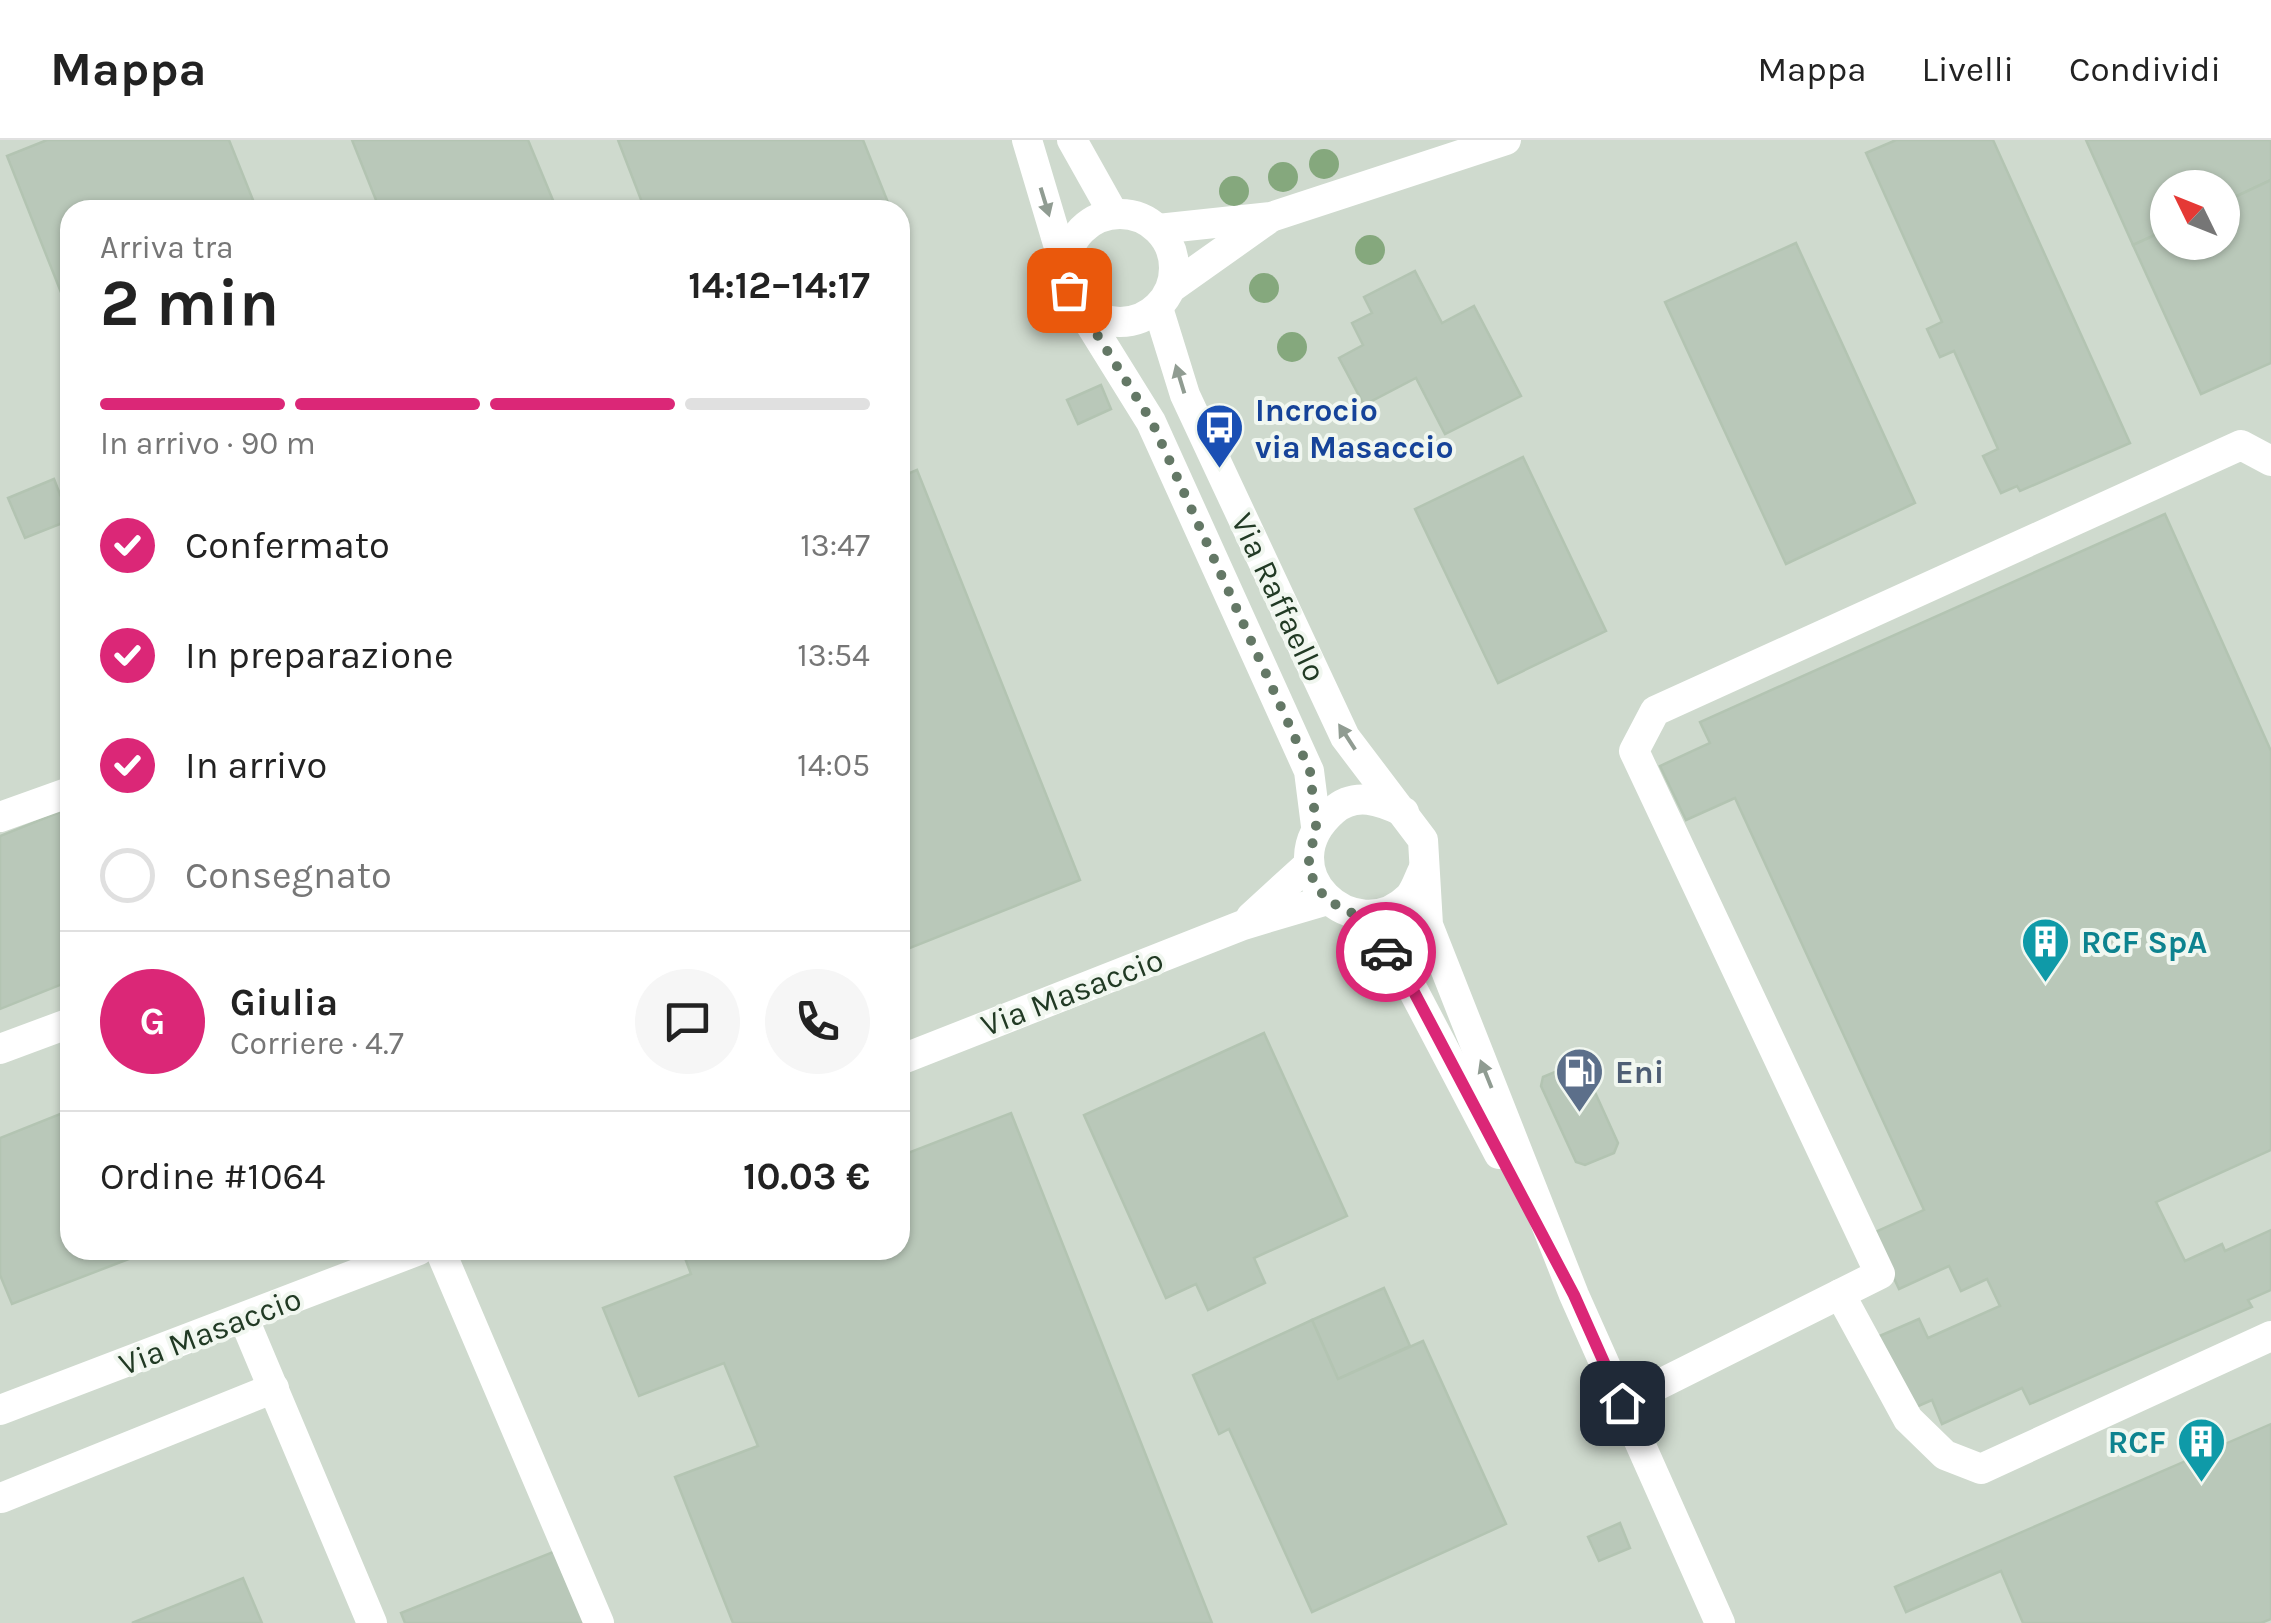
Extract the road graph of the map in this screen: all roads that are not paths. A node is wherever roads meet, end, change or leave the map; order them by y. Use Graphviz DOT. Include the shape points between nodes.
graph roads {
  1 [pos="1026,140"];
  2 [pos="1072,140"];
  3 [pos="1506,140"];
  4 [pos="1113,213"];
  5 [pos="1271,217"];
  6 [pos="1158,229"];
  7 [pos="1067,277"];
  8 [pos="1164,298"];
  9 [pos="2271,461"];
  10 [pos="60,796"];
  11 [pos="1407,814"];
  12 [pos="0,817"];
  13 [pos="1316,826"];
  14 [pos="1308,866"];
  15 [pos="1424,870"];
  16 [pos="1340,907"];
  17 [pos="1243,925"];
  18 [pos="60,1027"];
  19 [pos="0,1049"];
  20 [pos="910,1056"];
  21 [pos="393,1260"];
  22 [pos="444,1260"];
  23 [pos="1840,1294"];
  24 [pos="1574,1295"];
  25 [pos="244,1319"];
  26 [pos="2271,1336"];
  27 [pos="274,1388"];
  28 [pos="1622,1403"];
  29 [pos="10,1406"];
  30 [pos="0,1426"];
  31 [pos="1,1498"];
  32 [pos="372,1623"];
  33 [pos="599,1623"];
  34 [pos="1720,1623"];
  1 -- 7 [label="street, Via Raffaello, one-way"];
  2 -- 4 [label="street"];
  3 -- 5 [label="street"];
  4 -- 6 [label="street" via="1140,217"];
  4 -- 7 [label="street" via="1089,222 1073,239"];
  5 -- 6 [label="street"];
  5 -- 8 [label="street"];
  6 -- 8 [label="street, Via Raffaello" via="1175,268"];
  7 -- 8 [label="street" via="1079,306 1106,322 1132,322"];
  7 -- 13 [label="street, Via Raffaello" via="1152,422 1310,771"];
  11 -- 8 [label="street, Via Raffaello, one-way" via="1345,737 1185,395"];
  9 -- 23 [label="street" via="2242,445 1655,712 1634,751 1880,1274"];
  10 -- 12 [label="street"];
  11 -- 13 [label="street" via="1376,798 1342,803"];
  11 -- 15 [label="street, Via Raffaello" via="1423,840"];
  13 -- 14 [label="street, Via Raffaello"];
  14 -- 16 [label="street"];
  14 -- 17 [label="street, Via Masaccio"];
  15 -- 16 [label="street" via="1410,897 1384,913"];
  24 -- 15 [label="street, Via Raffaello, one-way" via="1428,926"];
  16 -- 17 [label="street, Via Masaccio"];
  16 -- 24 [label="street" via="1414,992"];
  17 -- 20 [label="street, Via Masaccio"];
  18 -- 19 [label="street"];
  21 -- 25 [label="street, Via Masaccio"];
  22 -- 33 [label="street"];
  23 -- 26 [label="street" via="1908,1419 1945,1456 1981,1469"];
  23 -- 28 [label="street"];
  24 -- 28 [label="street"];
  25 -- 27 [label="street"];
  25 -- 29 [label="street, Via Masaccio"];
  27 -- 31 [label="street"];
  27 -- 32 [label="street"];
  28 -- 34 [label="street"];
  29 -- 30 [label="street"];
}
